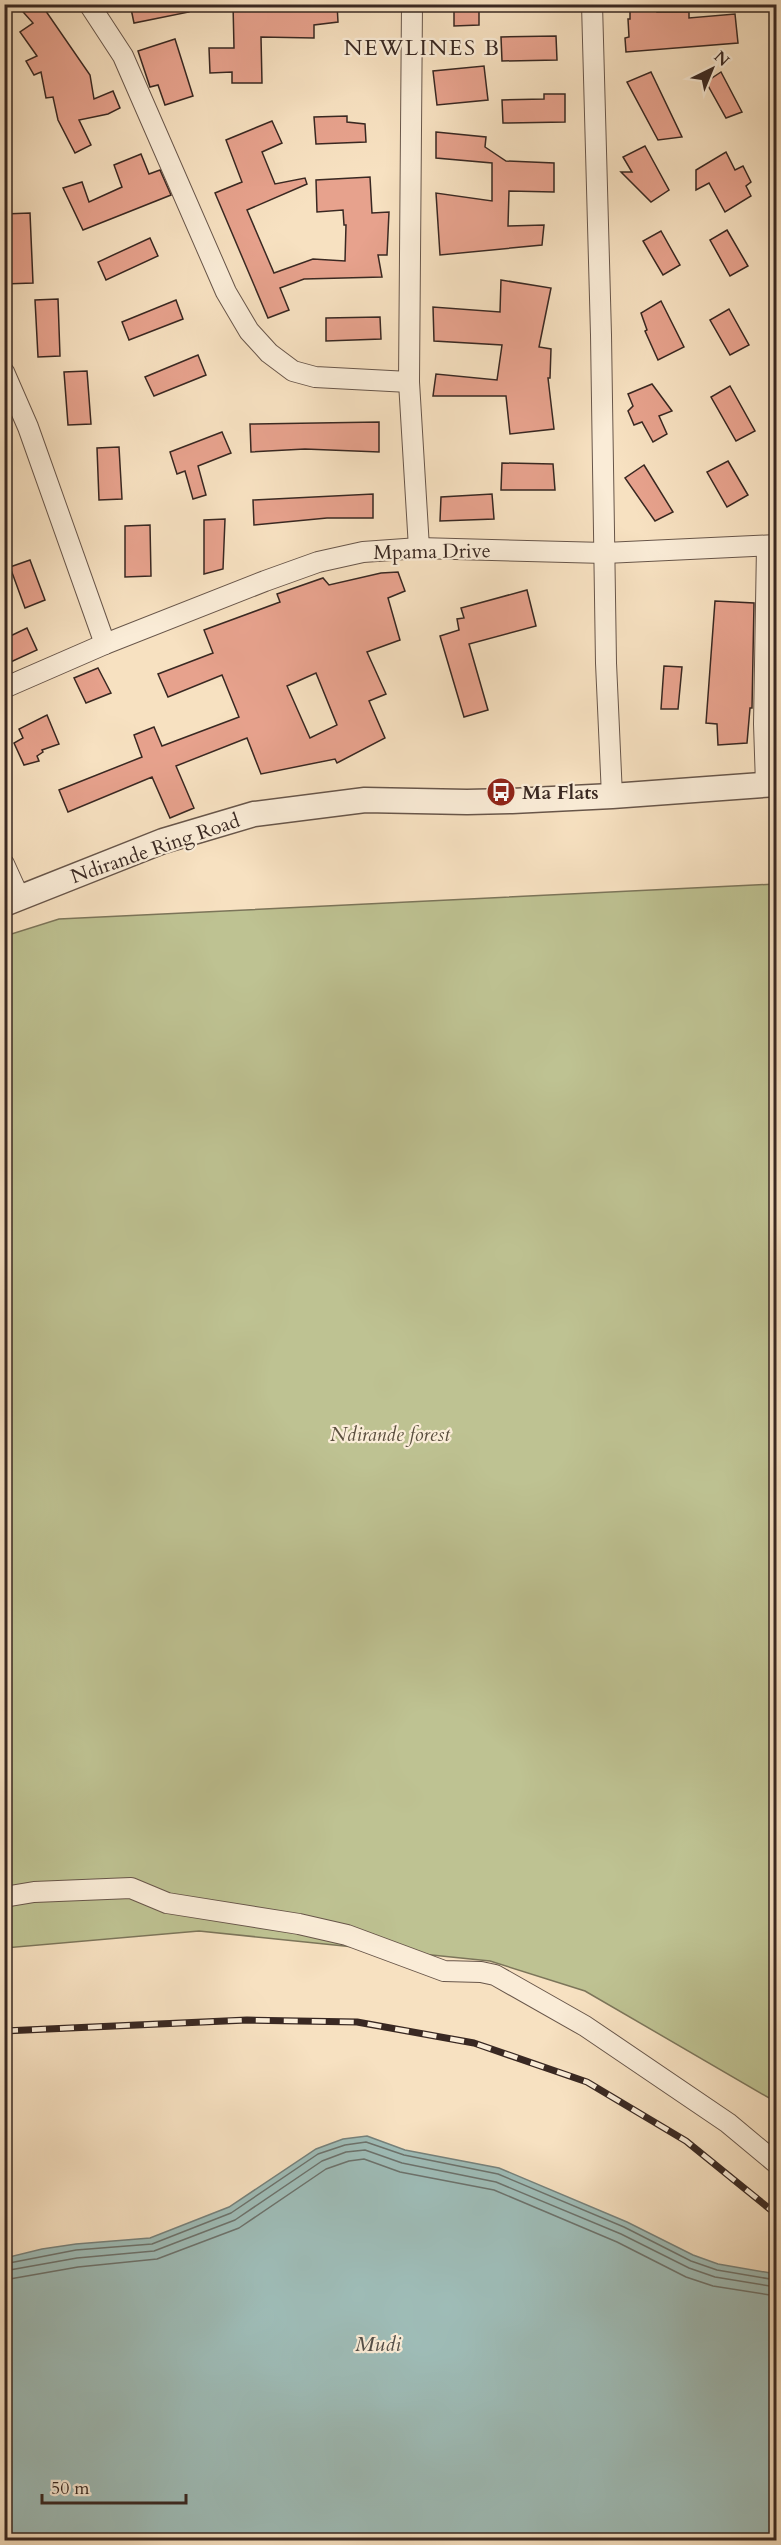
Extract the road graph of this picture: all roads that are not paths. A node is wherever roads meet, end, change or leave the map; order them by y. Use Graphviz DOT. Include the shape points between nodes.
graph roads {
  1 [pos="89,4"];
  2 [pos="412,4"];
  3 [pos="592,4"];
  4 [pos="4,372"];
  5 [pos="409,382"];
  6 [pos="772,546"];
  7 [pos="419,548"];
  8 [pos="605,553"];
  9 [pos="105,644"];
  10 [pos="4,688"];
  11 [pos="771,784"];
  12 [pos="612,796"];
  13 [pos="4,864"];
  14 [pos="12,901"];
  15 [pos="4,1898"];
  16 [pos="777,2163"];
  1 -- 5 [label="street" via="123,56 226,292 249,331 293,371 315,378"];
  2 -- 5 [label="street"];
  3 -- 8 [label="street"];
  4 -- 9 [label="street" via="28,427"];
  5 -- 7 [label="street"];
  6 -- 8 [label="street, Mpama Drive"];
  6 -- 11 [label="street" via="764,724"];
  7 -- 8 [label="street, Mpama Drive"];
  7 -- 9 [label="street, Mpama Drive" via="363,552 318,562"];
  8 -- 12 [label="street"];
  9 -- 10 [label="street, Mpama Drive"];
  11 -- 12 [label="street, Ndirande Ring Road"];
  12 -- 14 [label="street, Ndirande Ring Road" via="467,802 365,800 254,813 163,841"];
  13 -- 14 [label="street"];
  15 -- 16 [label="street" via="33,1892 130,1888 168,1903 346,1935 444,1971 495,1975 585,2026 728,2123"];
}
